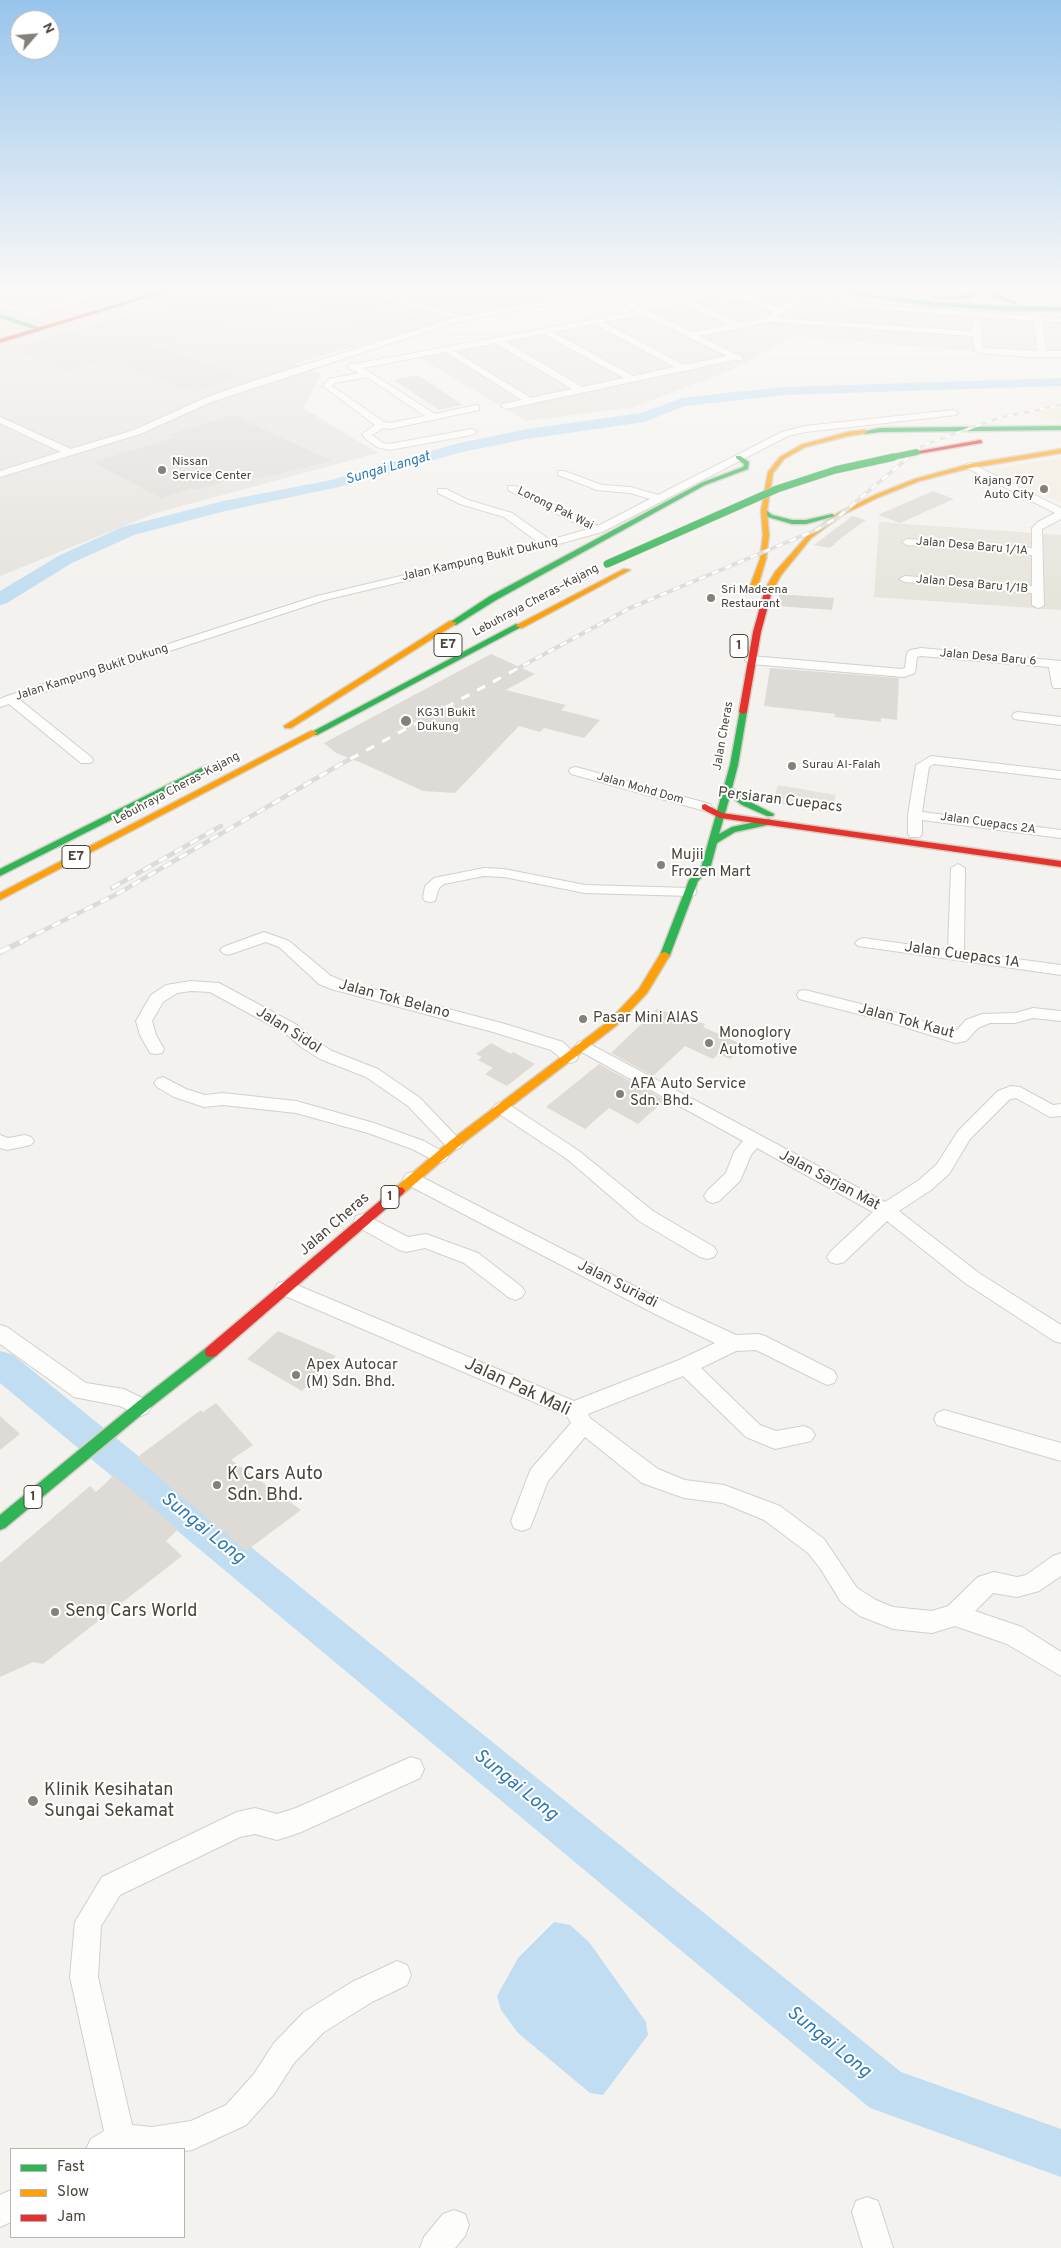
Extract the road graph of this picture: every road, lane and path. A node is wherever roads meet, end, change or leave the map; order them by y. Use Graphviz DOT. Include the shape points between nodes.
graph roads {
  1 [pos="228,393"];
  2 [pos="337,393"];
  3 [pos="396,393"];
  4 [pos="516,393"];
  5 [pos="573,393"];
  6 [pos="531,402"];
  7 [pos="506,406"];
  8 [pos="476,408"];
  9 [pos="953,413"];
  10 [pos="935,416"];
  11 [pos="432,417"];
  12 [pos="0,420"];
  13 [pos="918,423"];
  14 [pos="381,425"];
  15 [pos="944,428"];
  16 [pos="1061,428"];
  17 [pos="472,432"];
  18 [pos="1061,435"];
  19 [pos="1061,443"];
  20 [pos="1061,451"];
  21 [pos="1012,452"];
  22 [pos="71,453"];
  23 [pos="921,455"];
  24 [pos="1061,455"];
  25 [pos="738,457"];
  26 [pos="970,466"];
  27 [pos="0,474"];
  28 [pos="561,474"];
  29 [pos="512,488"];
  30 [pos="442,492"];
  31 [pos="659,499"];
  32 [pos="764,511"];
  33 [pos="1060,512"];
  34 [pos="840,514"];
  35 [pos="598,530"];
  36 [pos="766,535"];
  37 [pos="809,537"];
  38 [pos="907,542"];
  39 [pos="548,544"];
  40 [pos="669,550"];
  41 [pos="1036,552"];
  42 [pos="603,566"];
  43 [pos="630,568"];
  44 [pos="905,579"];
  45 [pos="1038,590"];
  46 [pos="751,593"];
  47 [pos="1038,605"];
  48 [pos="751,660"];
  49 [pos="1057,664"];
  50 [pos="403,668"];
  51 [pos="1058,685"];
  52 [pos="6,701"];
  53 [pos="1018,716"];
  54 [pos="1061,722"];
  55 [pos="86,760"];
  56 [pos="211,765"];
  57 [pos="576,772"];
  58 [pos="1061,775"];
  59 [pos="728,788"];
  60 [pos="706,803"];
  61 [pos="721,811"];
  62 [pos="915,815"];
  63 [pos="769,818"];
  64 [pos="701,821"];
  65 [pos="915,834"];
  66 [pos="1061,834"];
  67 [pos="712,842"];
  68 [pos="1061,854"];
  69 [pos="1061,864"];
  70 [pos="688,867"];
  71 [pos="958,868"];
  72 [pos="0,873"];
  73 [pos="692,886"];
  74 [pos="0,897"];
  75 [pos="430,898"];
  76 [pos="863,943"];
  77 [pos="228,950"];
  78 [pos="956,955"];
  79 [pos="1061,970"];
  80 [pos="805,995"];
  81 [pos="1061,1016"];
  82 [pos="156,1049"];
  83 [pos="577,1051"];
  84 [pos="163,1083"];
  85 [pos="502,1108"];
  86 [pos="1061,1110"];
  87 [pos="0,1141"];
  88 [pos="25,1141"];
  89 [pos="754,1141"];
  90 [pos="454,1144"];
  91 [pos="439,1157"];
  92 [pos="412,1178"];
  93 [pos="713,1196"];
  94 [pos="886,1211"];
  95 [pos="363,1221"];
  96 [pos="707,1252"];
  97 [pos="837,1257"];
  98 [pos="285,1288"];
  99 [pos="515,1292"];
  100 [pos="0,1333"];
  101 [pos="1061,1335"];
  102 [pos="734,1343"];
  103 [pos="686,1366"];
  104 [pos="826,1376"];
  105 [pos="141,1408"];
  106 [pos="578,1417"];
  107 [pos="944,1420"];
  108 [pos="804,1435"];
  109 [pos="1061,1452"];
  110 [pos="522,1521"];
  111 [pos="0,1524"];
  112 [pos="1061,1563"];
  113 [pos="955,1615"];
  114 [pos="1061,1665"];
  115 [pos="411,1769"];
  116 [pos="397,1975"];
  117 [pos="110,2143"];
  118 [pos="868,2212"];
  119 [pos="454,2225"];
  120 [pos="435,2248"];
  121 [pos="878,2248"];
  1 -- 22 [label="street" via="137,432"];
  2 -- 14 [label="street"];
  3 -- 11 [label="street"];
  4 -- 6 [label="street"];
  5 -- 6 [label="street"];
  6 -- 7 [label="street"];
  8 -- 11 [label="street"];
  9 -- 10 [label="street, Jalan Kampung Bukit Dukung"];
  10 -- 13 [label="street, Jalan Kampung Bukit Dukung"];
  10 -- 15 [label="street"];
  11 -- 14 [label="street"];
  12 -- 22 [label="street"];
  13 -- 15 [label="main road"];
  13 -- 25 [label="street, Jalan Kampung Bukit Dukung" via="805,429 785,434"];
  13 -- 32 [label="main road" via="848,434 803,446 782,458 770,473"];
  14 -- 17 [label="street" via="367,434 380,445 389,447"];
  15 -- 16 [label="main road"];
  18 -- 23 [label="main road, Lebuhraya Cheras–Kajang"];
  19 -- 21 [label="main road"];
  20 -- 21 [label="main road"];
  21 -- 24 [label="street"];
  21 -- 26 [label="main road"];
  22 -- 27 [label="street"];
  23 -- 40 [label="main road, Lebuhraya Cheras–Kajang" via="779,499"];
  23 -- 42 [label="main road, Lebuhraya Cheras–Kajang, bridge" via="835,470 777,489"];
  25 -- 31 [label="street, Jalan Kampung Bukit Dukung"];
  25 -- 50 [label="main road" via="747,463 746,468 703,484 493,598 284,728"];
  26 -- 33 [label="street"];
  26 -- 34 [label="main road" via="917,480"];
  28 -- 31 [label="street" via="600,488 631,490"];
  29 -- 35 [label="street, Lorong Pak Wai"];
  30 -- 39 [label="street" via="508,515"];
  31 -- 35 [label="street, Jalan Kampung Bukit Dukung"];
  32 -- 34 [label="main road" via="792,522"];
  32 -- 36 [label="main road"];
  33 -- 41 [label="street" via="1060,516 1037,528"];
  34 -- 37 [label="main road, Jalan Cheras"];
  35 -- 39 [label="street, Jalan Kampung Bukit Dukung"];
  36 -- 37 [label="main road" via="788,526"];
  36 -- 46 [label="main road" via="763,558"];
  37 -- 48 [label="main road, Jalan Cheras / 1" via="768,591"];
  38 -- 41 [label="street, Jalan Desa Baru 1/1A"];
  39 -- 52 [label="street, Jalan Kampung Bukit Dukung" via="322,598"];
  41 -- 45 [label="street"];
  43 -- 74 [label="main road, Lebuhraya Cheras–Kajang / E7"];
  44 -- 45 [label="street, Jalan Desa Baru 1/1B"];
  45 -- 47 [label="street"];
  48 -- 49 [label="street, Jalan Desa Baru 6" via="904,673 911,670 914,653"];
  48 -- 59 [label="main road, Jalan Cheras / 1"];
  49 -- 51 [label="street"];
  52 -- 55 [label="street"];
  53 -- 54 [label="street"];
  56 -- 72 [label="main road, Lebuhraya Cheras–Kajang / E7"];
  57 -- 60 [label="street, Jalan Mohd Dom"];
  58 -- 62 [label="street" via="931,760 923,765"];
  59 -- 61 [label="main road, Jalan Cheras / 1"];
  59 -- 63 [label="main road" via="734,796"];
  60 -- 61 [label="main road, Persiaran Cuepacs"];
  60 -- 64 [label="main road"];
  61 -- 63 [label="main road, Persiaran Cuepacs"];
  61 -- 67 [label="main road, Jalan Cheras / 1"];
  62 -- 65 [label="street"];
  62 -- 66 [label="street, Jalan Cuepacs 2A"];
  63 -- 65 [label="main road, Persiaran Cuepacs"];
  63 -- 67 [label="main road" via="732,830"];
  63 -- 69 [label="main road, Persiaran Cuepacs"];
  65 -- 68 [label="main road, Persiaran Cuepacs"];
  67 -- 73 [label="main road, Jalan Cheras / 1" via="705,870"];
  70 -- 73 [label="main road"];
  71 -- 78 [label="street"];
  73 -- 75 [label="street" via="585,889 484,872 438,881 432,886"];
  73 -- 83 [label="main road, Jalan Cheras / 1" via="669,948 650,982 613,1023"];
  76 -- 78 [label="street, Jalan Cuepacs 1A"];
  77 -- 83 [label="street, Jalan Tok Belano" via="264,937 270,938 284,944 325,980 337,985"];
  78 -- 79 [label="street, Jalan Cuepacs 1A"];
  80 -- 81 [label="street, Jalan Tok Kaut" via="917,1024 955,1038 972,1024 988,1018 1015,1018 1034,1013"];
  82 -- 90 [label="street, Jalan Sidol" via="144,1021 157,999 172,989 213,987 290,1029 326,1054 372,1073 414,1102"];
  83 -- 85 [label="main road, Jalan Cheras / 1"];
  83 -- 89 [label="street, Jalan Sarjan Mat" via="683,1099"];
  84 -- 91 [label="street" via="204,1101 223,1099 296,1107 374,1129"];
  85 -- 90 [label="main road, Jalan Cheras / 1"];
  85 -- 96 [label="street" via="573,1155 646,1216"];
  86 -- 94 [label="street" via="1050,1111 1020,1093 1004,1095 964,1135 942,1169 926,1185"];
  87 -- 88 [label="street" via="7,1144"];
  89 -- 93 [label="street" via="743,1152 734,1176"];
  89 -- 94 [label="street, Jalan Sarjan Mat"];
  90 -- 91 [label="main road, Jalan Cheras / 1"];
  91 -- 92 [label="main road, Jalan Cheras / 1"];
  92 -- 95 [label="main road, Jalan Cheras / 1"];
  92 -- 102 [label="street, Jalan Suriadi"];
  94 -- 97 [label="street"];
  94 -- 101 [label="street, Jalan Sarjan Mat" via="972,1278"];
  95 -- 98 [label="main road, Jalan Cheras / 1"];
  95 -- 99 [label="street" via="406,1245 426,1241 472,1258"];
  98 -- 105 [label="main road, Jalan Cheras / 1"];
  98 -- 106 [label="street, Jalan Pak Mali"];
  100 -- 105 [label="street" via="81,1390 124,1398"];
  102 -- 103 [label="street"];
  102 -- 104 [label="street, Jalan Suriadi" via="758,1342"];
  103 -- 106 [label="street"];
  103 -- 108 [label="street" via="753,1431 775,1440"];
  105 -- 111 [label="main road, Jalan Cheras / 1"];
  106 -- 110 [label="street" via="539,1476"];
  106 -- 113 [label="street, Jalan Pak Mali" via="650,1476 684,1489 724,1494 772,1513 816,1546 849,1595 868,1608 916,1622 932,1622"];
  107 -- 109 [label="street"];
  112 -- 113 [label="street" via="1031,1584 1017,1587 994,1582 986,1584"];
  113 -- 114 [label="street" via="1014,1635"];
  115 -- 117 [label="street" via="300,1820 277,1827 255,1821 237,1825 111,1886 88,1922 84,1977"];
  116 -- 117 [label="street" via="314,2022 284,2053 264,2084 236,2115 192,2135 152,2142"];
  118 -- 121 [label="street"];
  119 -- 120 [label="street"];
}
